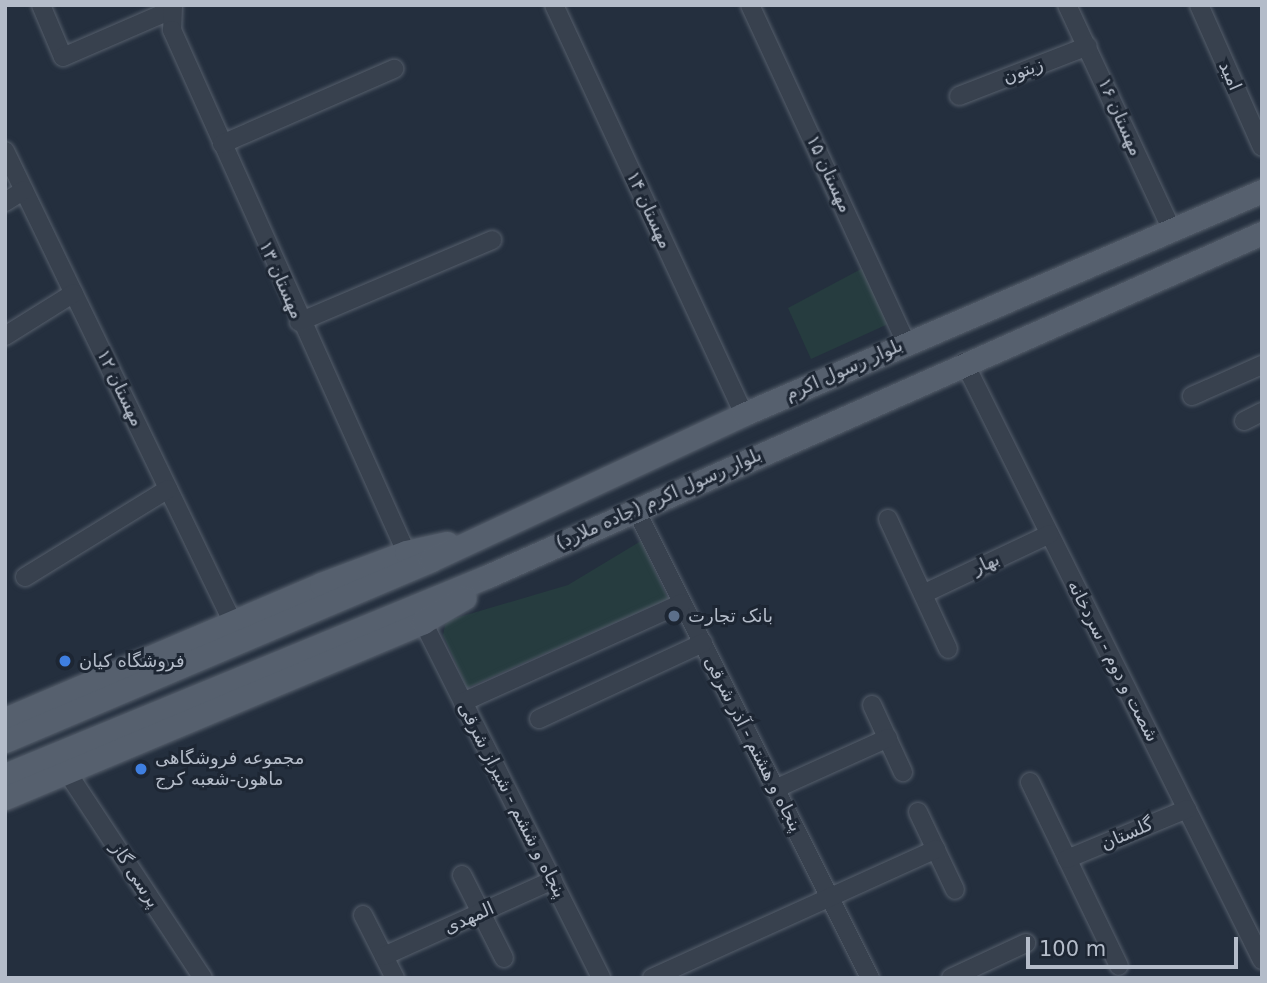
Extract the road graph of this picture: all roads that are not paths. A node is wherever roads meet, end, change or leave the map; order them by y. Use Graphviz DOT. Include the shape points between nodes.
graph roads {
  1 [pos="41,5"];
  2 [pos="554,5"];
  3 [pos="750,5"];
  4 [pos="1067,5"];
  5 [pos="1199,5"];
  6 [pos="172,8"];
  7 [pos="1088,46"];
  8 [pos="394,69"];
  9 [pos="959,96"];
  10 [pos="222,144"];
  11 [pos="1262,147"];
  12 [pos="5,151"];
  13 [pos="24,190"];
  14 [pos="1262,191"];
  15 [pos="5,202"];
  16 [pos="1172,230"];
  17 [pos="1262,233"];
  18 [pos="492,240"];
  19 [pos="74,293"];
  20 [pos="299,322"];
  21 [pos="5,336"];
  22 [pos="906,342"];
  23 [pos="964,362"];
  24 [pos="1262,365"];
  25 [pos="1192,396"];
  26 [pos="1262,412"];
  27 [pos="744,414"];
  28 [pos="1244,421"];
  29 [pos="168,489"];
  30 [pos="636,510"];
  31 [pos="888,520"];
  32 [pos="1050,534"];
  33 [pos="471,542"];
  34 [pos="406,552"];
  35 [pos="488,576"];
  36 [pos="25,577"];
  37 [pos="923,594"];
  38 [pos="682,603"];
  39 [pos="423,621"];
  40 [pos="234,625"];
  41 [pos="703,643"];
  42 [pos="948,649"];
  43 [pos="463,702"];
  44 [pos="872,705"];
  45 [pos="5,719"];
  46 [pos="540,719"];
  47 [pos="888,738"];
  48 [pos="5,741"];
  49 [pos="67,772"];
  50 [pos="903,772"];
  51 [pos="5,775"];
  52 [pos="1030,782"];
  53 [pos="775,789"];
  54 [pos="5,798"];
  55 [pos="1187,809"];
  56 [pos="918,812"];
  57 [pos="936,849"];
  58 [pos="1067,859"];
  59 [pos="463,875"];
  60 [pos="553,880"];
  61 [pos="955,890"];
  62 [pos="829,896"];
  63 [pos="481,913"];
  64 [pos="363,915"];
  65 [pos="1026,943"];
  66 [pos="384,956"];
  67 [pos="504,958"];
  68 [pos="1262,960"];
  69 [pos="1119,966"];
  70 [pos="203,978"];
  71 [pos="395,978"];
  72 [pos="601,978"];
  73 [pos="652,978"];
  74 [pos="870,978"];
  75 [pos="951,978"];
  1 -- 6 [label="street" via="63,57"];
  2 -- 27 [label="street, مهستان ۱۴"];
  3 -- 22 [label="street, مهستان ۱۵"];
  4 -- 7 [label="street, مهستان ۱۶"];
  5 -- 11 [label="street, امید"];
  6 -- 10 [label="street, مهستان ۱۳" via="172,30"];
  7 -- 9 [label="street, زیتون"];
  7 -- 16 [label="street, مهستان ۱۶"];
  8 -- 10 [label="street"];
  10 -- 20 [label="street, مهستان ۱۳"];
  12 -- 13 [label="street, مهستان ۱۲"];
  13 -- 15 [label="street"];
  13 -- 19 [label="street, مهستان ۱۲"];
  14 -- 16 [label="main road, بلوار رسول اکرم"];
  16 -- 22 [label="main road, بلوار رسول اکرم"];
  17 -- 23 [label="main road, بلوار رسول اکرم (جاده ملارد)"];
  18 -- 20 [label="street"];
  19 -- 21 [label="street"];
  19 -- 29 [label="street, مهستان ۱۲"];
  20 -- 34 [label="street, مهستان ۱۳"];
  22 -- 27 [label="main road, بلوار رسول اکرم"];
  23 -- 30 [label="main road, بلوار رسول اکرم (جاده ملارد)"];
  23 -- 32 [label="street, شصت و دوم - سردخانه"];
  24 -- 25 [label="street"];
  26 -- 28 [label="street"];
  27 -- 33 [label="main road, بلوار رسول اکرم"];
  29 -- 36 [label="street"];
  29 -- 40 [label="street, مهستان ۱۲"];
  30 -- 35 [label="main road, بلوار رسول اکرم (جاده ملارد)"];
  30 -- 38 [label="street, پنجاه و هشتم - آذر شرقی"];
  31 -- 37 [label="street"];
  32 -- 37 [label="street, بهار"];
  32 -- 55 [label="street, شصت و دوم - سردخانه"];
  33 -- 34 [label="main road"];
  33 -- 48 [label="main road, بلوار رسول اکرم"];
  34 -- 40 [label="main road"];
  35 -- 39 [label="main road" via="466,596"];
  35 -- 51 [label="main road, بلوار رسول اکرم (جاده ملارد)"];
  37 -- 42 [label="street"];
  38 -- 41 [label="street, پنجاه و هشتم - آذر شرقی"];
  38 -- 43 [label="street"];
  39 -- 43 [label="street, پنجاه و ششم - شیراز شرقی"];
  39 -- 49 [label="main road"];
  40 -- 45 [label="main road"];
  41 -- 46 [label="street"];
  41 -- 53 [label="street, پنجاه و هشتم - آذر شرقی"];
  43 -- 60 [label="street, پنجاه و ششم - شیراز شرقی"];
  44 -- 47 [label="street"];
  47 -- 50 [label="street"];
  47 -- 53 [label="street"];
  49 -- 54 [label="main road"];
  49 -- 70 [label="street, پرسی گاز"];
  52 -- 58 [label="street"];
  53 -- 62 [label="street, پنجاه و هشتم - آذر شرقی"];
  55 -- 58 [label="street, گلستان"];
  55 -- 68 [label="street, شصت و دوم - سردخانه"];
  56 -- 57 [label="street"];
  57 -- 61 [label="street"];
  57 -- 62 [label="street"];
  58 -- 69 [label="street"];
  59 -- 63 [label="street"];
  60 -- 63 [label="street, المهدی"];
  60 -- 72 [label="street, پنجاه و ششم - شیراز شرقی"];
  62 -- 73 [label="street"];
  62 -- 74 [label="street, پنجاه و هشتم - آذر شرقی"];
  63 -- 66 [label="street, المهدی"];
  63 -- 67 [label="street"];
  64 -- 66 [label="street"];
  65 -- 75 [label="street"];
  66 -- 71 [label="street"];
}
